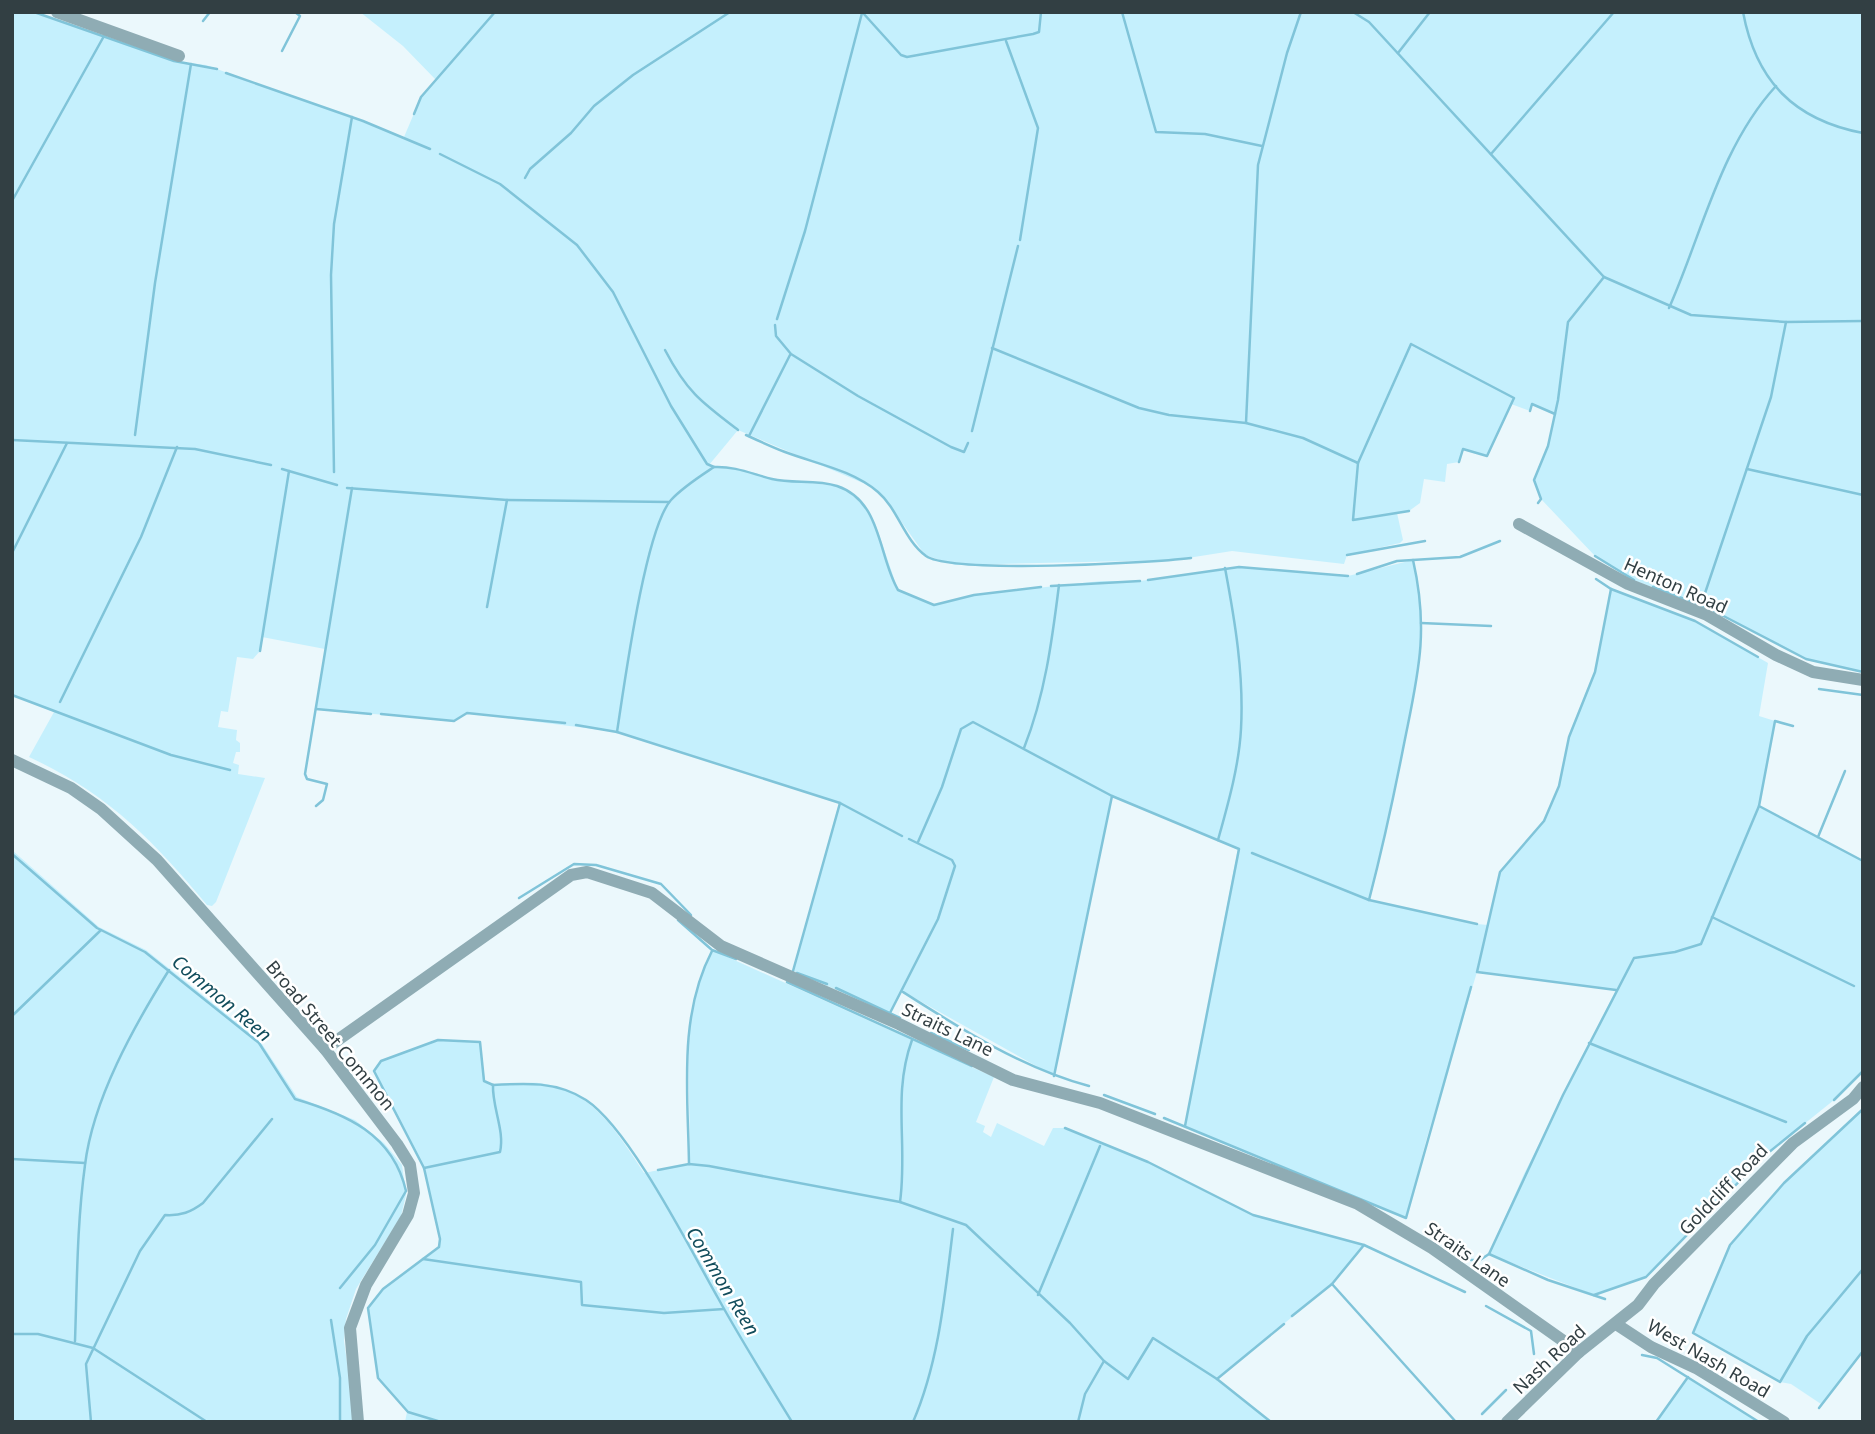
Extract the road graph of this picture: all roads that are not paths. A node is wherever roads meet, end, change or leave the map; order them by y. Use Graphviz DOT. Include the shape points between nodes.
graph roads {
  1 [pos="57,12"];
  2 [pos="179,56"];
  3 [pos="1519,524"];
  4 [pos="1863,680"];
  5 [pos="12,760"];
  6 [pos="325,1049"];
  7 [pos="1863,1087"];
  8 [pos="1616,1325"];
  9 [pos="1579,1352"];
  10 [pos="358,1422"];
  11 [pos="1507,1422"];
  12 [pos="1784,1422"];
  1 -- 2 [label="street"];
  3 -- 4 [label="street, Henton Road" via="1628,584 1707,615 1813,672"];
  5 -- 6 [label="street, Broad Street Common" via="71,788 131,834"];
  6 -- 9 [label="street, Straits Lane" via="570,875 587,872 652,892 721,946 1013,1080 1100,1104 1358,1205 1432,1248"];
  6 -- 10 [label="street, Broad Street Common" via="397,1144 410,1166 414,1193 408,1215 366,1285 350,1328"];
  7 -- 8 [label="street, Goldcliff Road" via="1793,1143"];
  8 -- 9 [label="street, Nash Road"];
  8 -- 12 [label="street, West Nash Road"];
  9 -- 11 [label="street, Nash Road"];
}
